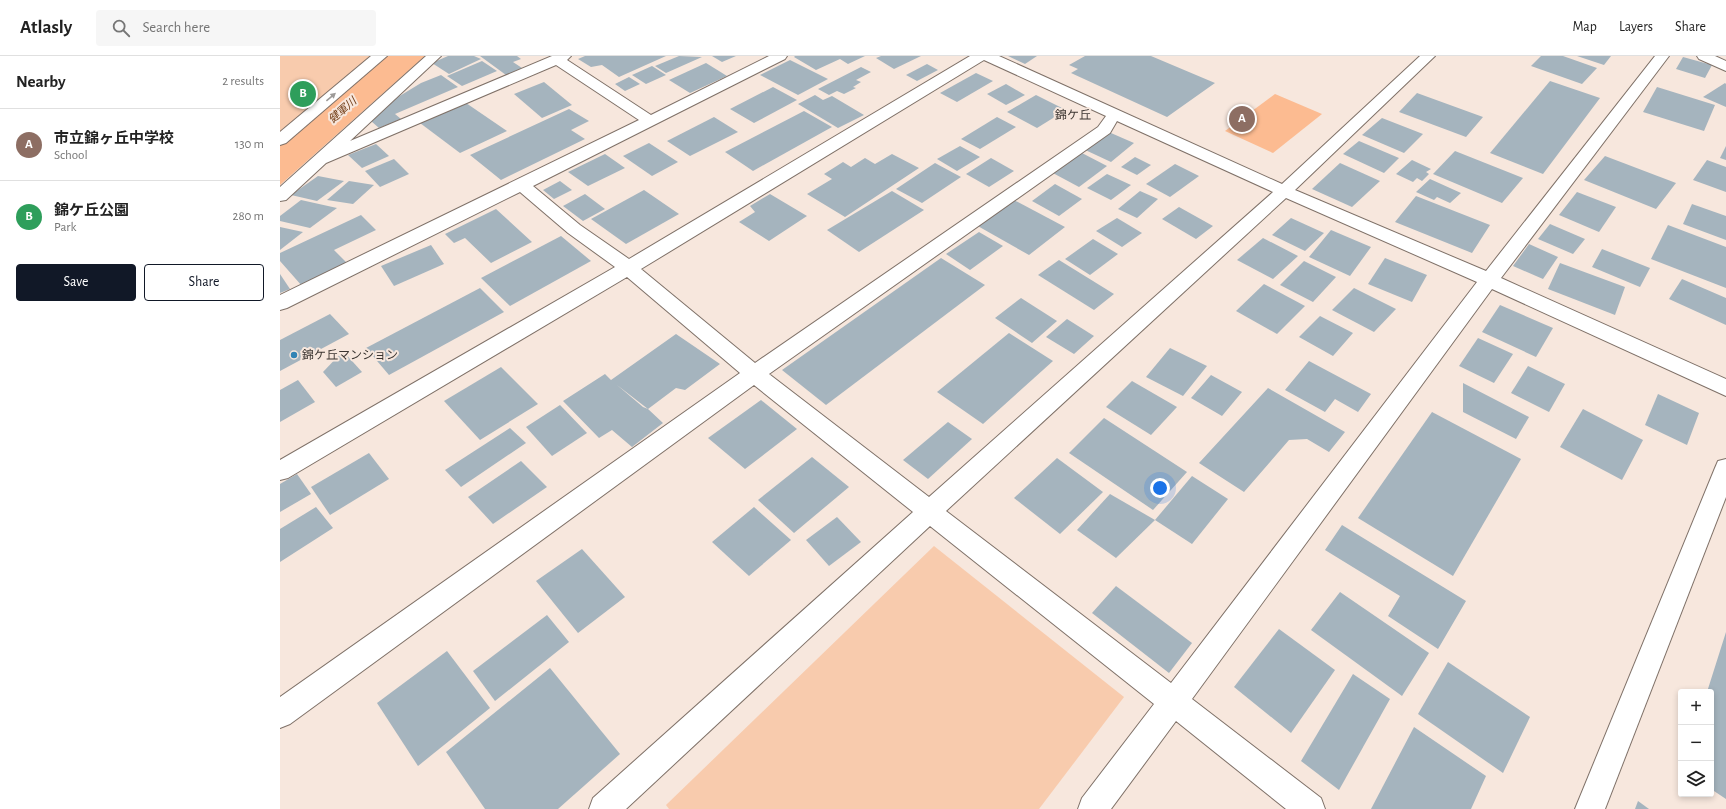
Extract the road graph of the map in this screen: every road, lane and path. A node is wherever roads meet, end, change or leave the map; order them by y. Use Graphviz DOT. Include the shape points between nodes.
graph roads {
  1 [pos="380,56"];
  2 [pos="434,56"];
  3 [pos="780,56"];
  4 [pos="980,56"];
  5 [pos="986,56"];
  6 [pos="1428,56"];
  7 [pos="1662,56"];
  8 [pos="1704,56"];
  9 [pos="561,57"];
  10 [pos="1726,67"];
  11 [pos="1114,113"];
  12 [pos="650,121"];
  13 [pos="280,140"];
  14 [pos="321,159"];
  15 [pos="522,186"];
  16 [pos="1284,191"];
  17 [pos="280,196"];
  18 [pos="628,268"];
  19 [pos="1489,280"];
  20 [pos="280,303"];
  21 [pos="754,374"];
  22 [pos="1726,388"];
  23 [pos="1726,468"];
  24 [pos="280,471"];
  25 [pos="929,512"];
  26 [pos="1174,701"];
  27 [pos="280,714"];
  28 [pos="604,809"];
  29 [pos="1093,809"];
  30 [pos="1310,809"];
  31 [pos="1590,809"];
  13 -- 1 [label="street, one-way"];
  2 -- 14 [label="street"];
  3 -- 12 [label="street"];
  4 -- 18 [label="street"];
  5 -- 11 [label="street"];
  6 -- 16 [label="street"];
  7 -- 19 [label="street"];
  8 -- 10 [label="street"];
  9 -- 12 [label="street"];
  9 -- 14 [label="street"];
  11 -- 16 [label="street"];
  11 -- 21 [label="street" via="1104,130"];
  12 -- 15 [label="street"];
  14 -- 17 [label="street"];
  15 -- 18 [label="street" via="574,229"];
  15 -- 20 [label="street"];
  16 -- 19 [label="street"];
  16 -- 25 [label="street"];
  18 -- 21 [label="street"];
  18 -- 24 [label="street"];
  19 -- 22 [label="street"];
  19 -- 26 [label="street"];
  21 -- 25 [label="street"];
  21 -- 27 [label="street"];
  23 -- 31 [label="street"];
  25 -- 26 [label="street"];
  25 -- 28 [label="street"];
  26 -- 29 [label="street"];
  26 -- 30 [label="street"];
}
